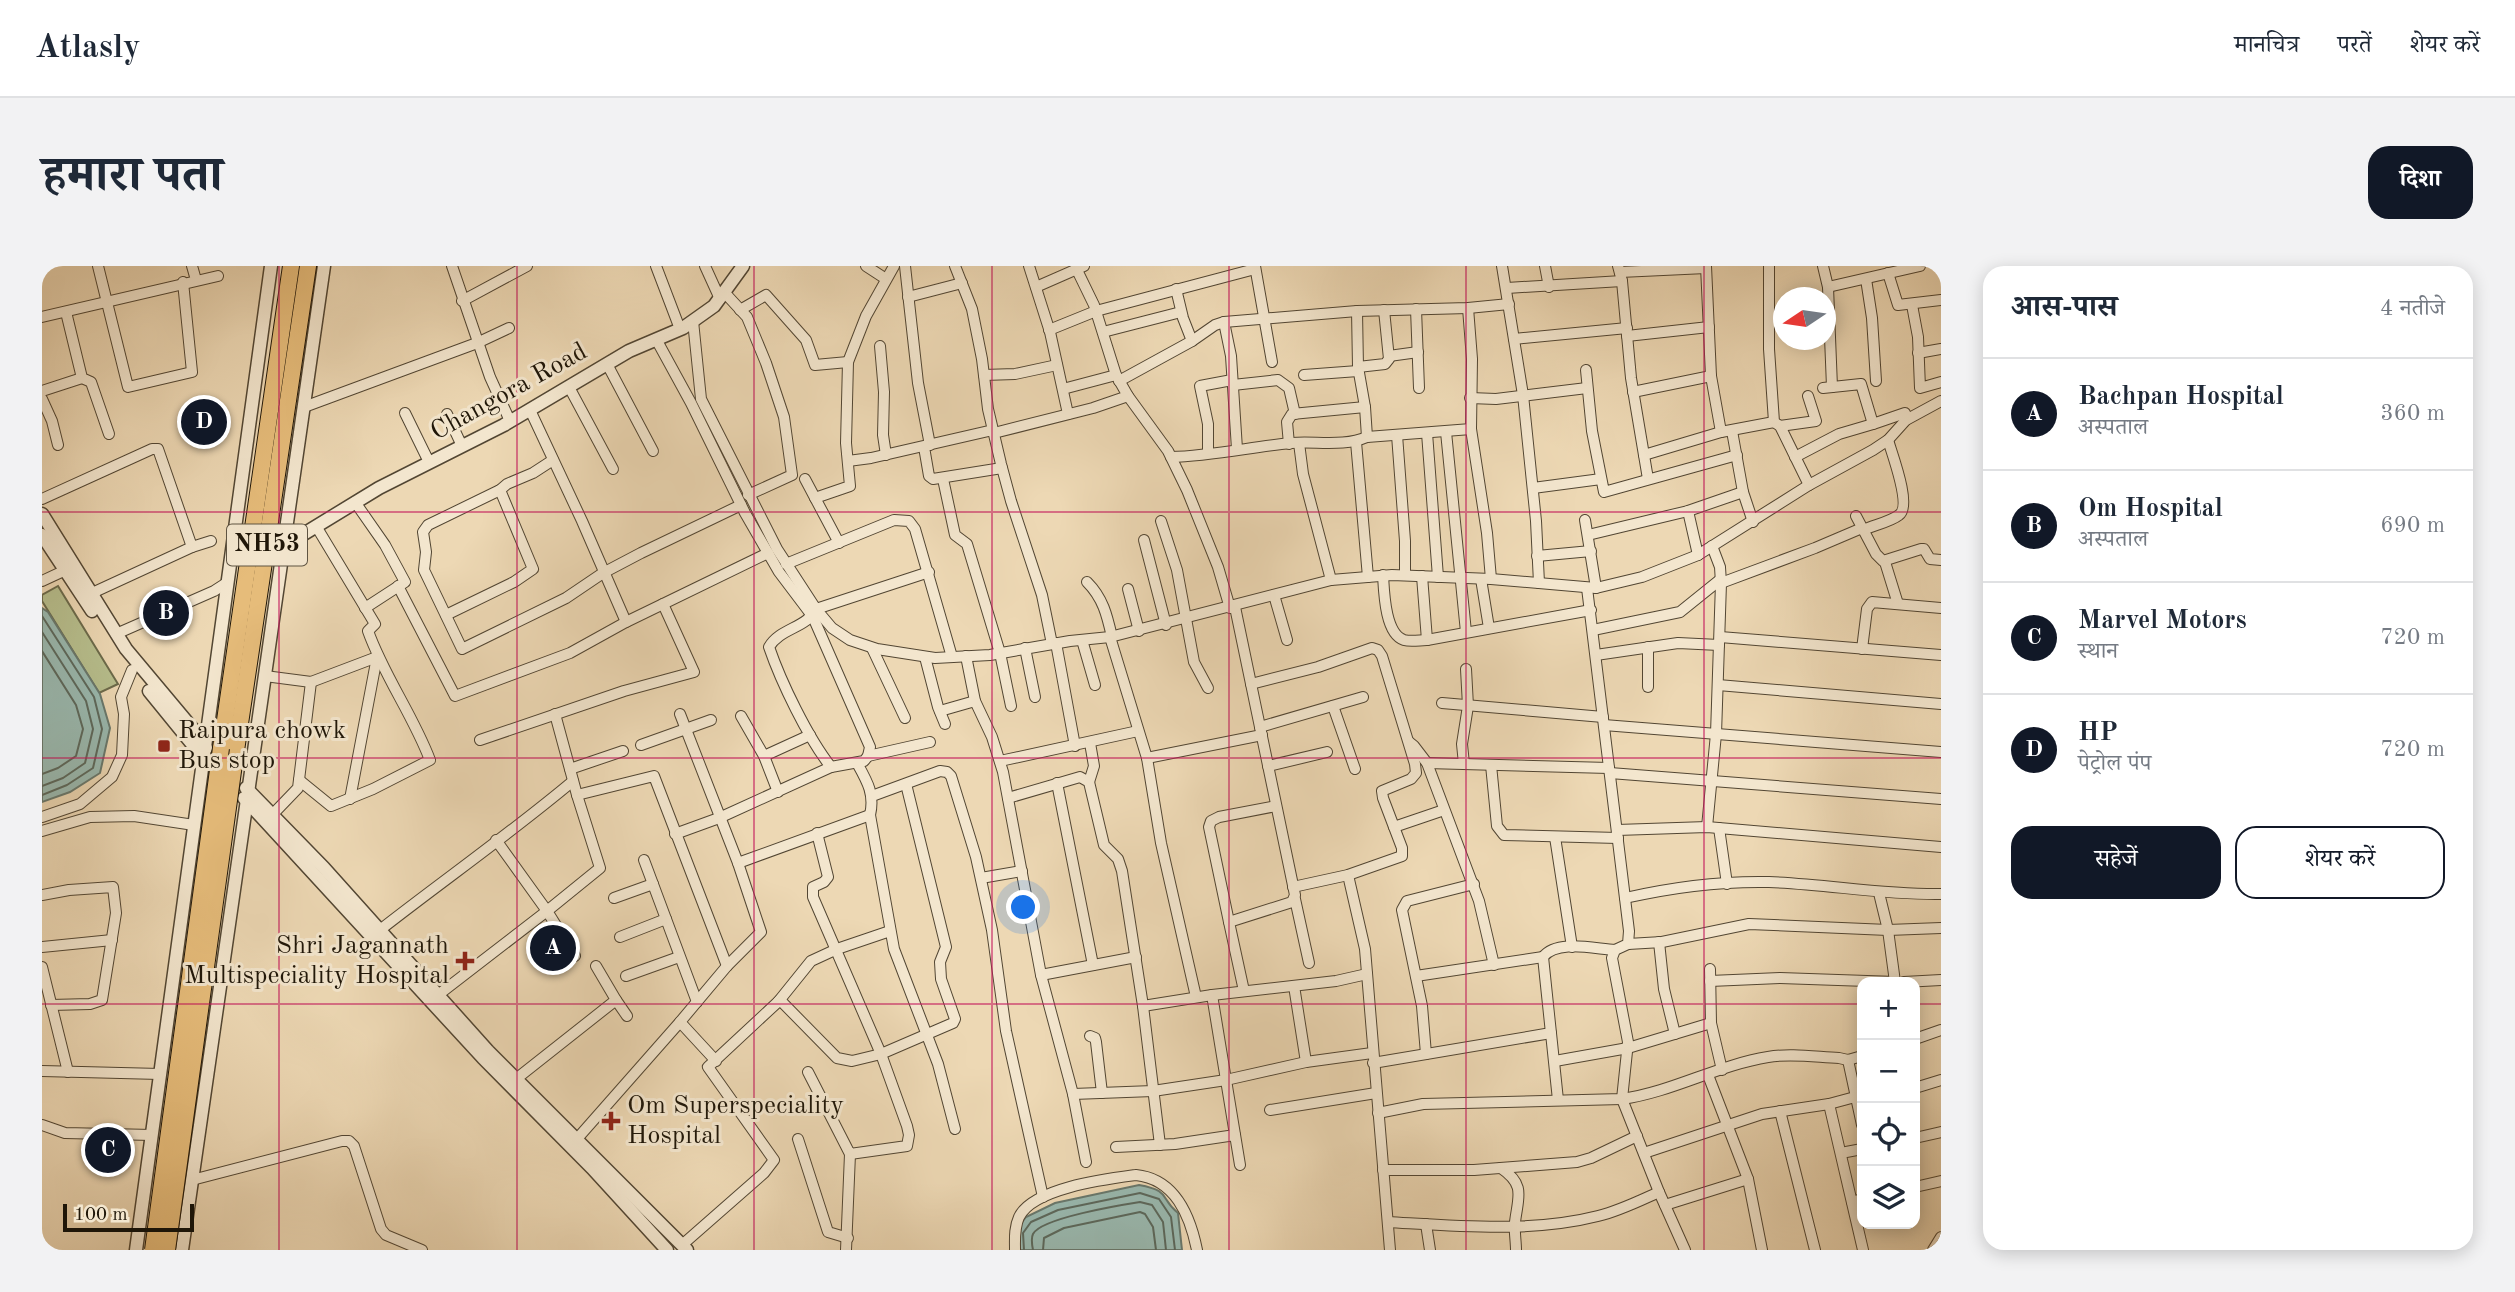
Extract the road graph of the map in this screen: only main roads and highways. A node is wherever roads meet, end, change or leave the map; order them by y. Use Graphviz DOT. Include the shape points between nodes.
graph roads {
  1 [pos="291,266"];
  2 [pos="308,266"];
  3 [pos="291,325"];
  4 [pos="153,1250"];
  5 [pos="167,1250"];
  1 -- 3 [label="highway, NH53"];
  2 -- 3 [label="highway, NH53"];
  3 -- 4 [label="highway, NH53, bridge" via="219,762"];
  3 -- 5 [label="highway, NH53, bridge"];
}
